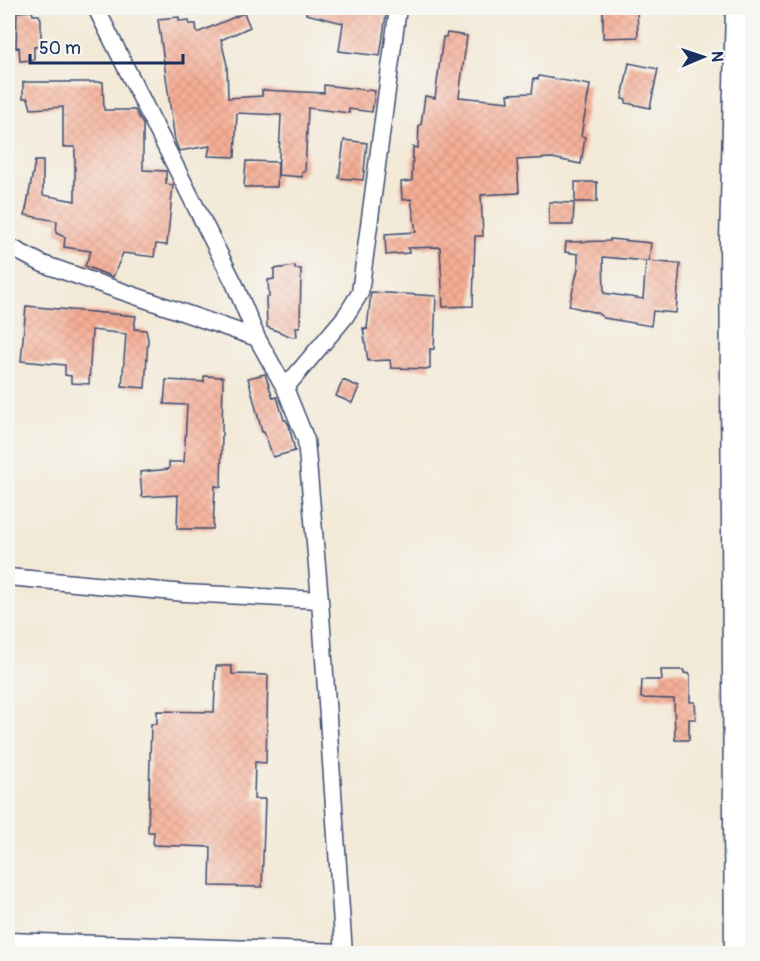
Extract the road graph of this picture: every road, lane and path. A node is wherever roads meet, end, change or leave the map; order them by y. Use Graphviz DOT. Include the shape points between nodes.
graph roads {
  1 [pos="96,8"];
  2 [pos="398,8"];
  3 [pos="740,8"];
  4 [pos="8,246"];
  5 [pos="256,338"];
  6 [pos="285,388"];
  7 [pos="8,577"];
  8 [pos="320,600"];
  9 [pos="8,941"];
  10 [pos="121,949"];
  11 [pos="253,951"];
  12 [pos="343,953"];
  13 [pos="739,954"];
  1 -- 5 [label="street" via="235,285"];
  2 -- 6 [label="street" via="360,293 345,317"];
  3 -- 13 [label="highway" via="734,241"];
  4 -- 5 [label="street" via="43,264"];
  5 -- 6 [label="street"];
  6 -- 8 [label="street" via="306,440"];
  7 -- 8 [label="street"];
  8 -- 12 [label="street"];
  9 -- 10 [label="street"];
  10 -- 11 [label="street"];
  11 -- 12 [label="street"];
}
